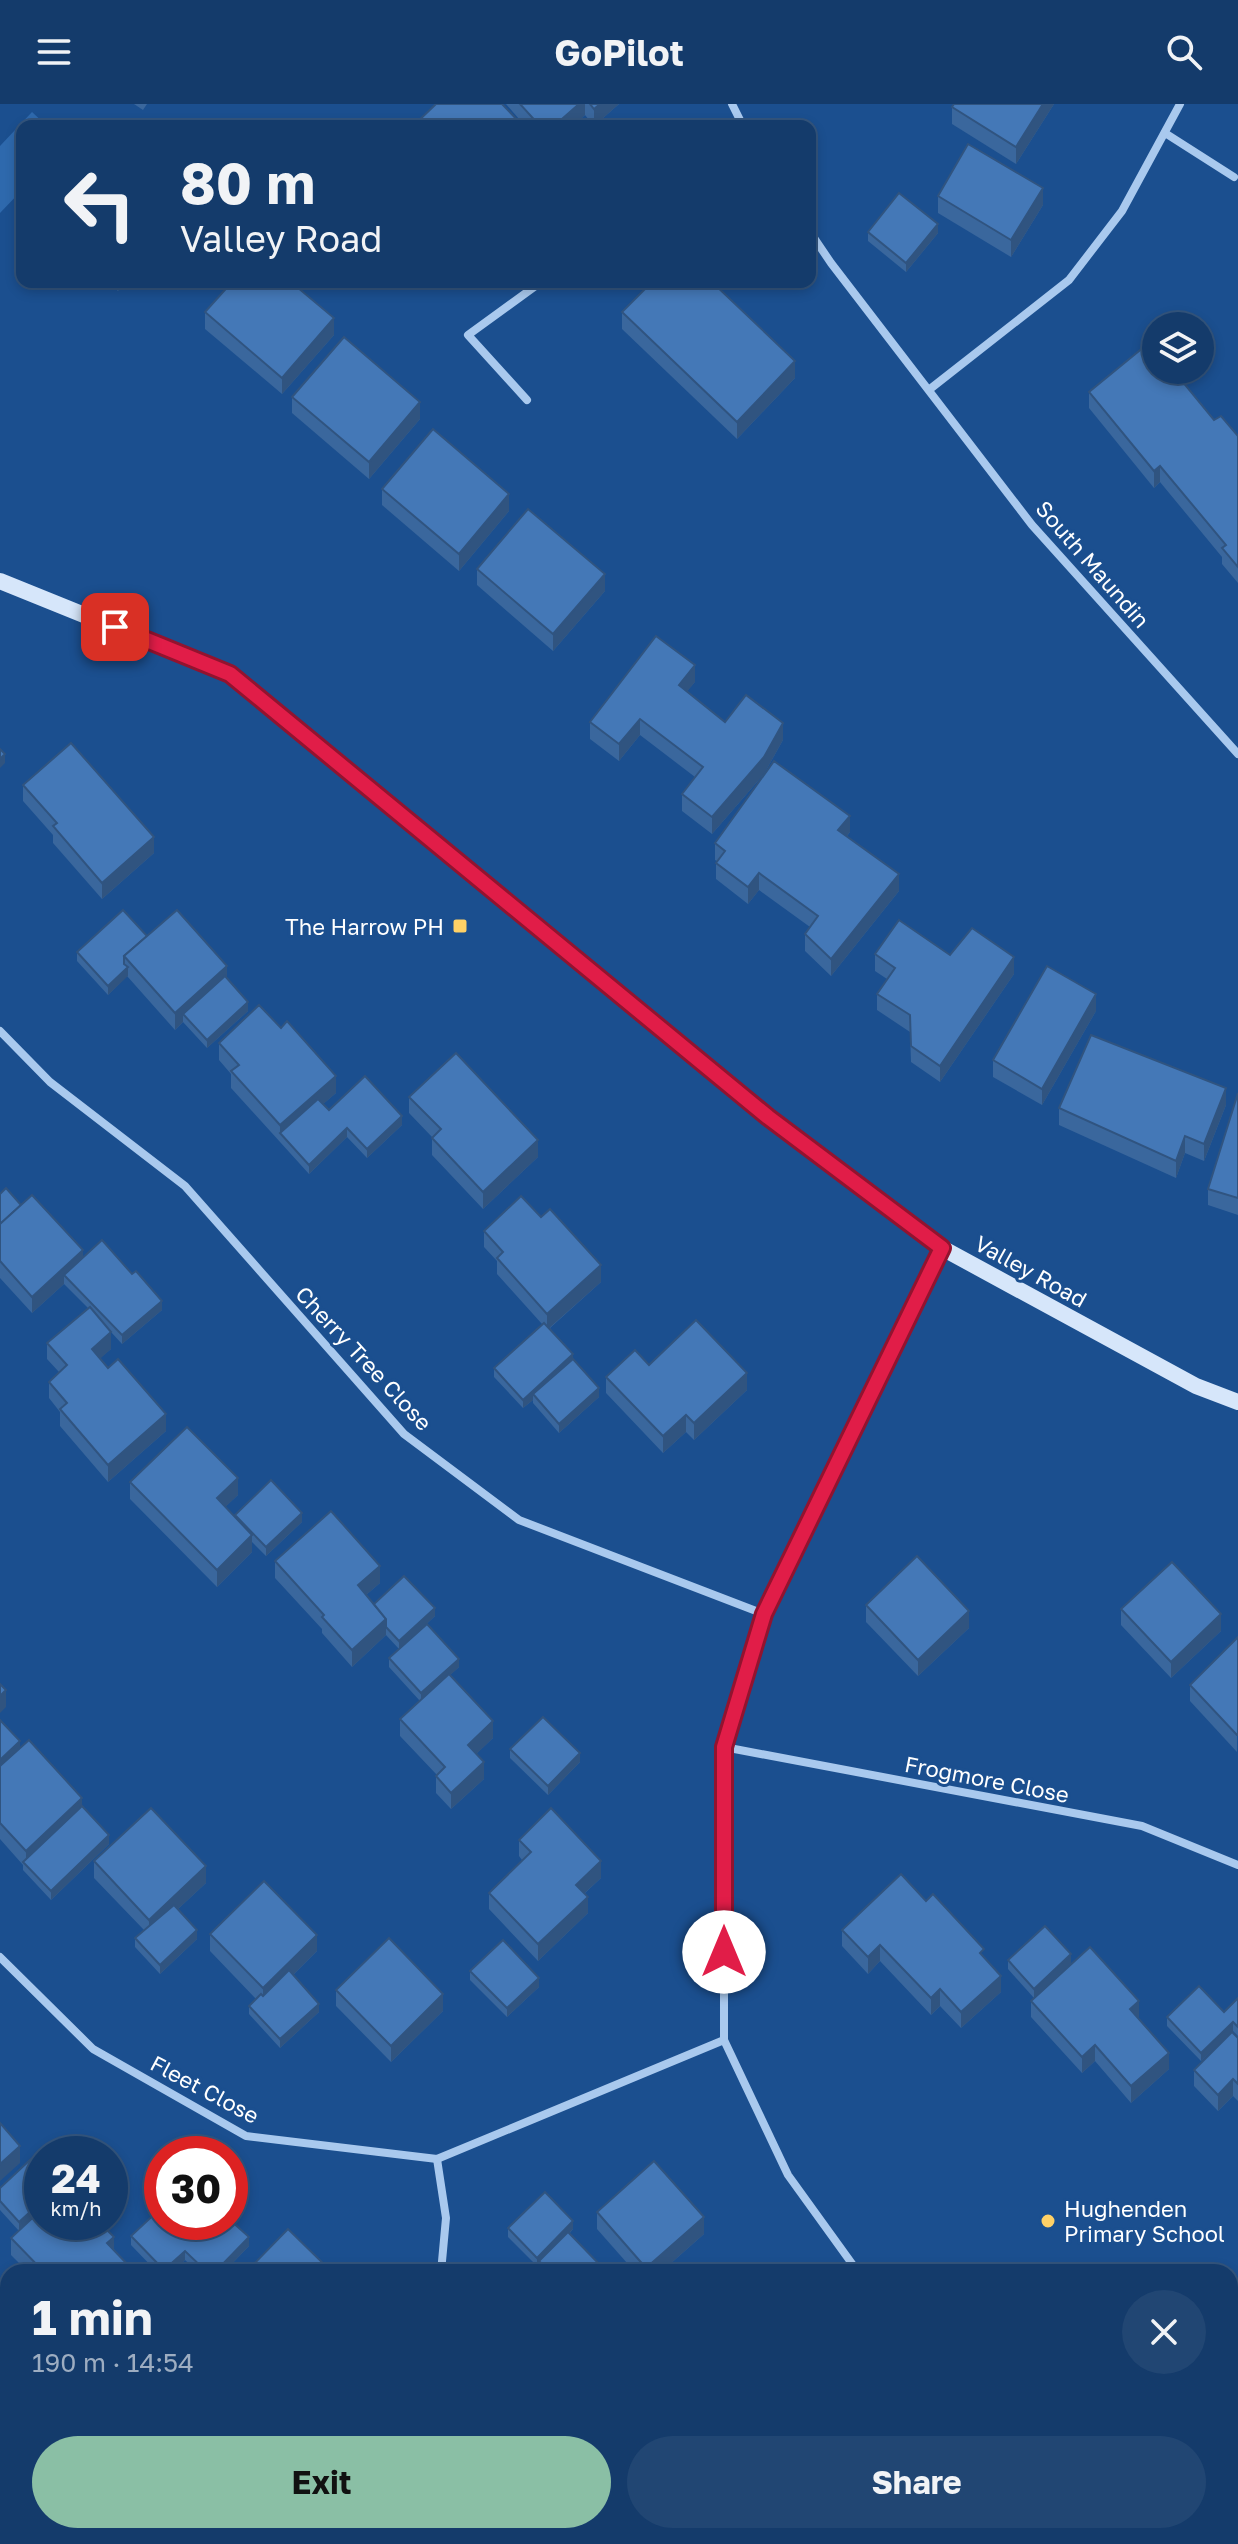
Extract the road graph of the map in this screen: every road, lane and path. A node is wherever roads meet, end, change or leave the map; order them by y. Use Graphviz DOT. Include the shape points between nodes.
graph roads {
  1 [pos="1180,104"];
  2 [pos="1165,133"];
  3 [pos="1234,177"];
  4 [pos="816,241"];
  5 [pos="533,288"];
  6 [pos="930,389"];
  7 [pos="527,400"];
  8 [pos="0,581"];
  9 [pos="1238,754"];
  10 [pos="0,1031"];
  11 [pos="942,1248"];
  12 [pos="1238,1402"];
  13 [pos="764,1614"];
  14 [pos="724,1747"];
  15 [pos="1238,1865"];
  16 [pos="0,1957"];
  17 [pos="724,2040"];
  18 [pos="437,2159"];
  19 [pos="442,2264"];
  20 [pos="852,2264"];
  1 -- 2 [label="street"];
  2 -- 3 [label="street"];
  2 -- 6 [label="street" via="1122,211 1069,280"];
  4 -- 6 [label="street, South Maundin"];
  5 -- 7 [label="street" via="468,335"];
  6 -- 9 [label="street, South Maundin" via="1032,525"];
  8 -- 11 [label="street, Valley Road" via="230,674 768,1117"];
  10 -- 13 [label="street, Cherry Tree Close" via="50,1082 185,1186 404,1434 519,1520"];
  11 -- 12 [label="street, Valley Road" via="1196,1386"];
  11 -- 13 [label="street"];
  13 -- 14 [label="street"];
  14 -- 15 [label="street, Frogmore Close" via="1142,1826"];
  14 -- 17 [label="street"];
  16 -- 18 [label="street, Fleet Close" via="93,2049 246,2136"];
  17 -- 18 [label="street, Fleet Close"];
  17 -- 20 [label="street" via="788,2175"];
  18 -- 19 [label="street" via="446,2218"];
}
